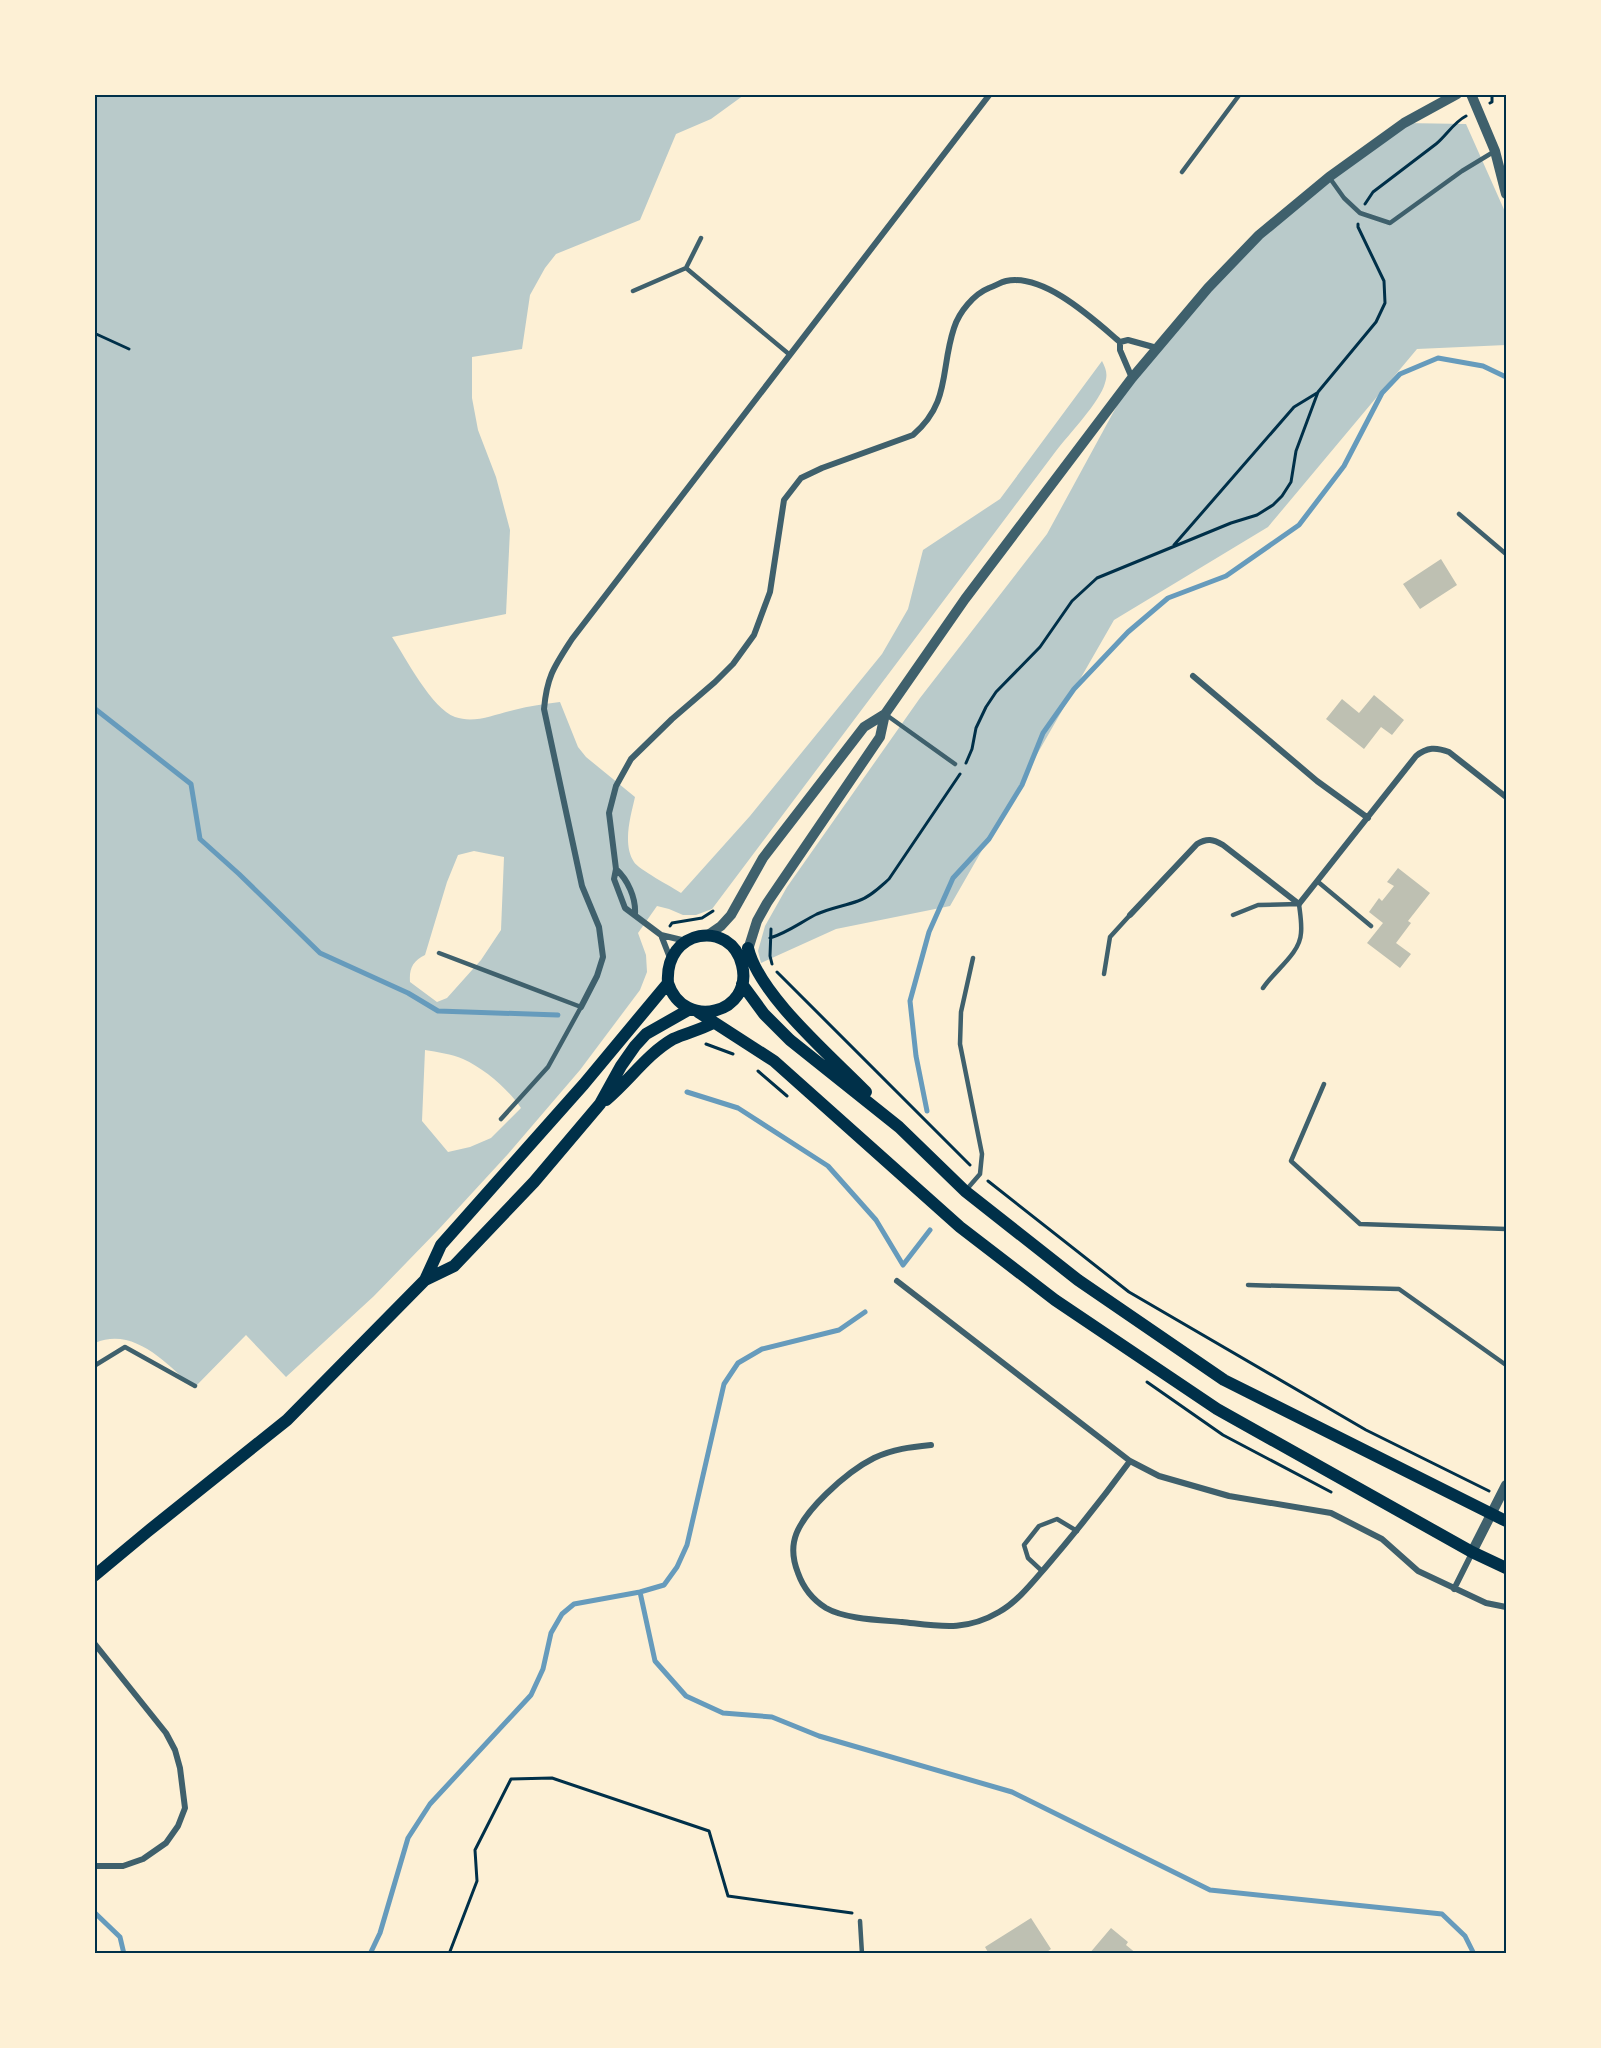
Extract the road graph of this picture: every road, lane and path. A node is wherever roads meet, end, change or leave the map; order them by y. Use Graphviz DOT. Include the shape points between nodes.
graph roads {
  1 [pos="990,94"];
  2 [pos="1240,94"];
  3 [pos="1457,94"];
  4 [pos="1471,94"];
  5 [pos="1492,94"];
  6 [pos="1492,102"];
  7 [pos="1461,119"];
  8 [pos="1495,152"];
  9 [pos="1182,172"];
  10 [pos="1329,177"];
  11 [pos="1506,194"];
  12 [pos="1360,213"];
  13 [pos="701,238"];
  14 [pos="686,268"];
  15 [pos="633,291"];
  16 [pos="94,333"];
  17 [pos="1120,342"];
  18 [pos="1157,348"];
  19 [pos="129,349"];
  20 [pos="790,355"];
  21 [pos="1132,378"];
  22 [pos="1318,392"];
  23 [pos="1459,514"];
  24 [pos="1172,547"];
  25 [pos="1506,554"];
  26 [pos="1193,676"];
  27 [pos="885,714"];
  28 [pos="955,764"];
  29 [pos="1506,797"];
  30 [pos="1368,818"];
  31 [pos="616,869"];
  32 [pos="1317,881"];
  33 [pos="1299,904"];
  34 [pos="716,907"];
  35 [pos="635,914"];
  36 [pos="1130,915"];
  37 [pos="1233,915"];
  38 [pos="670,926"];
  39 [pos="1371,926"];
  40 [pos="661,935"];
  41 [pos="708,935"];
  42 [pos="686,940"];
  43 [pos="748,948"];
  44 [pos="439,953"];
  45 [pos="670,958"];
  46 [pos="973,958"];
  47 [pos="743,967"];
  48 [pos="1104,974"];
  49 [pos="668,983"];
  50 [pos="742,984"];
  51 [pos="1263,988"];
  52 [pos="580,1007"];
  53 [pos="694,1010"];
  54 [pos="713,1023"];
  55 [pos="698,1046"];
  56 [pos="735,1055"];
  57 [pos="751,1065"];
  58 [pos="758,1071"];
  59 [pos="1324,1084"];
  60 [pos="600,1104"];
  61 [pos="501,1119"];
  62 [pos="899,1127"];
  63 [pos="980,1174"];
  64 [pos="965,1191"];
  65 [pos="1506,1229"];
  66 [pos="425,1280"];
  67 [pos="897,1281"];
  68 [pos="1248,1285"];
  69 [pos="1506,1365"];
  70 [pos="94,1366"];
  71 [pos="195,1386"];
  72 [pos="931,1445"];
  73 [pos="1130,1461"];
  74 [pos="1506,1485"];
  75 [pos="1501,1497"];
  76 [pos="1493,1515"];
  77 [pos="1506,1521"];
  78 [pos="1077,1531"];
  79 [pos="1472,1552"];
  80 [pos="1506,1568"];
  81 [pos="1042,1571"];
  82 [pos="94,1576"];
  83 [pos="1454,1589"];
  84 [pos="1506,1607"];
  85 [pos="94,1643"];
  86 [pos="94,1866"];
  87 [pos="860,1921"];
  88 [pos="449,1953"];
  89 [pos="862,1953"];
  1 -- 20 [label="street"];
  2 -- 9 [label="lane"];
  3 -- 10 [label="street" via="1404,123"];
  4 -- 8 [label="street"];
  5 -- 6 [label="path"];
  7 -- 12 [label="path" via="1446,136 1373,192"];
  8 -- 11 [label="street"];
  8 -- 12 [label="lane" via="1390,223"];
  10 -- 12 [label="lane"];
  10 -- 18 [label="street" via="1259,235"];
  12 -- 22 [label="path" via="1358,227 1384,281 1384,303 1376,322"];
  13 -- 14 [label="lane"];
  14 -- 15 [label="lane"];
  14 -- 20 [label="lane"];
  16 -- 19 [label="path"];
  17 -- 18 [label="street" via="1128,340"];
  17 -- 21 [label="street"];
  17 -- 31 [label="street" via="1081,309 1043,286 1008,280 980,292 954,326 940,397 925,425 913,435 801,478 784,500 770,592 754,635 733,664 631,759 616,786 609,813"];
  18 -- 21 [label="street"];
  20 -- 52 [label="street" via="572,639 546,685 544,709 548,730 582,886 599,927 603,957"];
  21 -- 27 [label="street" via="965,599"];
  22 -- 24 [label="path" via="1294,407"];
  22 -- 24 [label="path" via="1296,451 1291,482 1282,496 1257,515"];
  23 -- 25 [label="lane"];
  24 -- 63 [label="path" via="1097,578 1072,601 1040,646 986,706 963,769 878,890 770,938 774,968"];
  26 -- 30 [label="street" via="1317,781"];
  27 -- 28 [label="lane"];
  27 -- 41 [label="street" via="864,727 763,858 730,915"];
  27 -- 43 [label="street" via="880,737 767,903"];
  29 -- 30 [label="street" via="1449,752 1431,748 1416,756"];
  30 -- 32 [label="street"];
  31 -- 35 [label="street" via="636,903"];
  31 -- 35 [label="street" via="614,879 625,908"];
  32 -- 33 [label="street"];
  32 -- 39 [label="lane"];
  33 -- 36 [label="street" via="1223,845 1205,839"];
  33 -- 37 [label="lane" via="1258,905"];
  33 -- 51 [label="lane" via="1299,943"];
  34 -- 38 [label="path" via="702,918"];
  35 -- 40 [label="street"];
  36 -- 48 [label="lane" via="1110,937"];
  40 -- 42 [label="street"];
  40 -- 45 [label="street"];
  41 -- 42 [label="main road"];
  41 -- 47 [label="main road" via="731,945"];
  42 -- 45 [label="main road"];
  43 -- 47 [label="street"];
  43 -- 62 [label="main road" via="756,970 786,1011"];
  44 -- 52 [label="lane"];
  45 -- 49 [label="main road"];
  46 -- 63 [label="lane" via="961,1012 960,1044 982,1154"];
  47 -- 50 [label="main road"];
  49 -- 53 [label="main road" via="676,998"];
  49 -- 66 [label="main road" via="441,1245"];
  50 -- 53 [label="main road" via="725,1006 712,1011"];
  50 -- 62 [label="main road" via="790,1040"];
  52 -- 61 [label="lane" via="548,1066"];
  53 -- 54 [label="main road"];
  53 -- 60 [label="main road" via="657,1027 640,1040"];
  54 -- 60 [label="main road" via="674,1039"];
  54 -- 79 [label="main road" via="774,1061 960,1227 1055,1300 1217,1409"];
  55 -- 56 [label="path" via="707,1044"];
  57 -- 58 [label="path"];
  59 -- 65 [label="lane" via="1291,1161 1360,1224"];
  60 -- 66 [label="main road" via="534,1182 454,1266"];
  62 -- 64 [label="main road"];
  63 -- 64 [label="lane"];
  63 -- 75 [label="path" via="1129,1292 1366,1430"];
  64 -- 76 [label="main road" via="1078,1280 1224,1380"];
  66 -- 82 [label="main road" via="288,1420"];
  67 -- 73 [label="street"];
  68 -- 69 [label="lane" via="1399,1289"];
  70 -- 71 [label="lane" via="124,1347"];
  72 -- 81 [label="street" via="897,1448 872,1459 837,1484 804,1518 794,1541 794,1561 801,1583 814,1599 828,1609 857,1617 951,1628 976,1623 1000,1612"];
  73 -- 78 [label="street"];
  73 -- 83 [label="street" via="1159,1476 1229,1496 1331,1514 1383,1539 1418,1571"];
  74 -- 75 [label="street"];
  75 -- 76 [label="street"];
  76 -- 77 [label="main road"];
  76 -- 79 [label="street"];
  78 -- 81 [label="street"];
  78 -- 81 [label="lane" via="1057,1520 1040,1526 1024,1545 1028,1558"];
  79 -- 80 [label="main road"];
  79 -- 83 [label="street"];
  83 -- 84 [label="street"];
  85 -- 86 [label="street" via="166,1733 180,1768 184,1808 178,1826 166,1842 143,1859 123,1866"];
  87 -- 88 [label="path" via="851,1912 728,1896 709,1831 552,1778 511,1779 475,1850 477,1881"];
  87 -- 89 [label="lane"];
}
